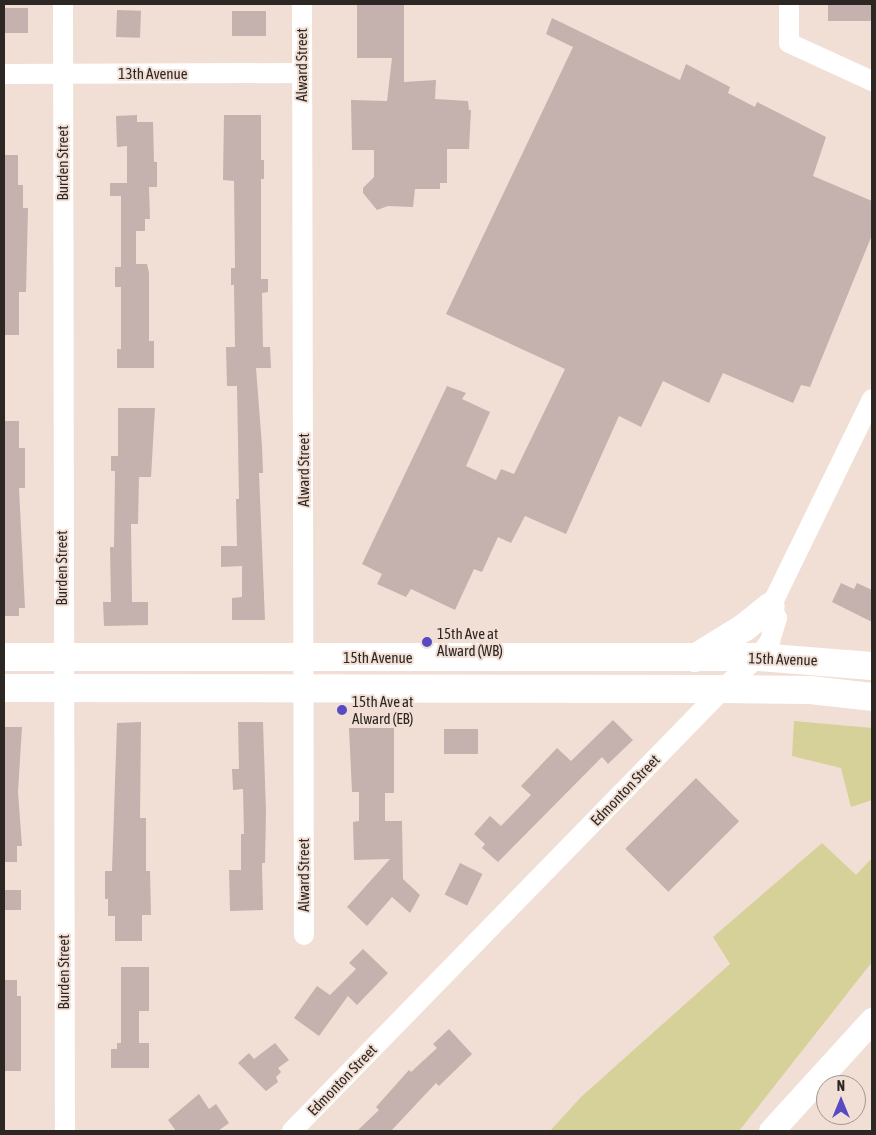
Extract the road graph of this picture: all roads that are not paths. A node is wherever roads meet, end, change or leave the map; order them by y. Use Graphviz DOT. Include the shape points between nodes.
graph roads {
  1 [pos="63,4"];
  2 [pos="302,4"];
  3 [pos="790,4"];
  4 [pos="302,73"];
  5 [pos="4,74"];
  6 [pos="63,74"];
  7 [pos="872,81"];
  8 [pos="872,399"];
  9 [pos="771,606"];
  10 [pos="4,657"];
  11 [pos="62,657"];
  12 [pos="304,657"];
  13 [pos="758,657"];
  14 [pos="694,658"];
  15 [pos="872,666"];
  16 [pos="4,688"];
  17 [pos="63,688"];
  18 [pos="304,688"];
  19 [pos="724,689"];
  20 [pos="872,697"];
  21 [pos="304,935"];
  22 [pos="872,1020"];
  23 [pos="65,1131"];
  24 [pos="292,1131"];
  25 [pos="771,1131"];
  1 -- 6 [label="street, Burden Street"];
  2 -- 4 [label="street, Alward Street"];
  3 -- 7 [label="street" via="789,43"];
  4 -- 6 [label="street, 13th Avenue"];
  4 -- 12 [label="street, Alward Street"];
  5 -- 6 [label="street, 13th Avenue"];
  6 -- 11 [label="street, Burden Street"];
  8 -- 9 [label="street"];
  9 -- 13 [label="street, Edmonton Street" via="777,618 770,641"];
  9 -- 14 [label="main road" via="745,628"];
  10 -- 11 [label="main road, 15th Avenue"];
  11 -- 12 [label="main road, 15th Avenue"];
  11 -- 17 [label="street, Burden Street"];
  12 -- 14 [label="main road, 15th Avenue"];
  12 -- 18 [label="street, Alward Street"];
  13 -- 14 [label="main road, 15th Avenue"];
  13 -- 15 [label="main road, 15th Avenue"];
  13 -- 19 [label="street, Edmonton Street"];
  16 -- 17 [label="main road, 15th Avenue"];
  17 -- 18 [label="main road, 15th Avenue"];
  17 -- 23 [label="street, Burden Street"];
  18 -- 19 [label="main road, 15th Avenue"];
  18 -- 21 [label="street, Alward Street"];
  19 -- 20 [label="main road, 15th Avenue" via="810,690"];
  19 -- 24 [label="street, Edmonton Street"];
  22 -- 25 [label="street"];
}
